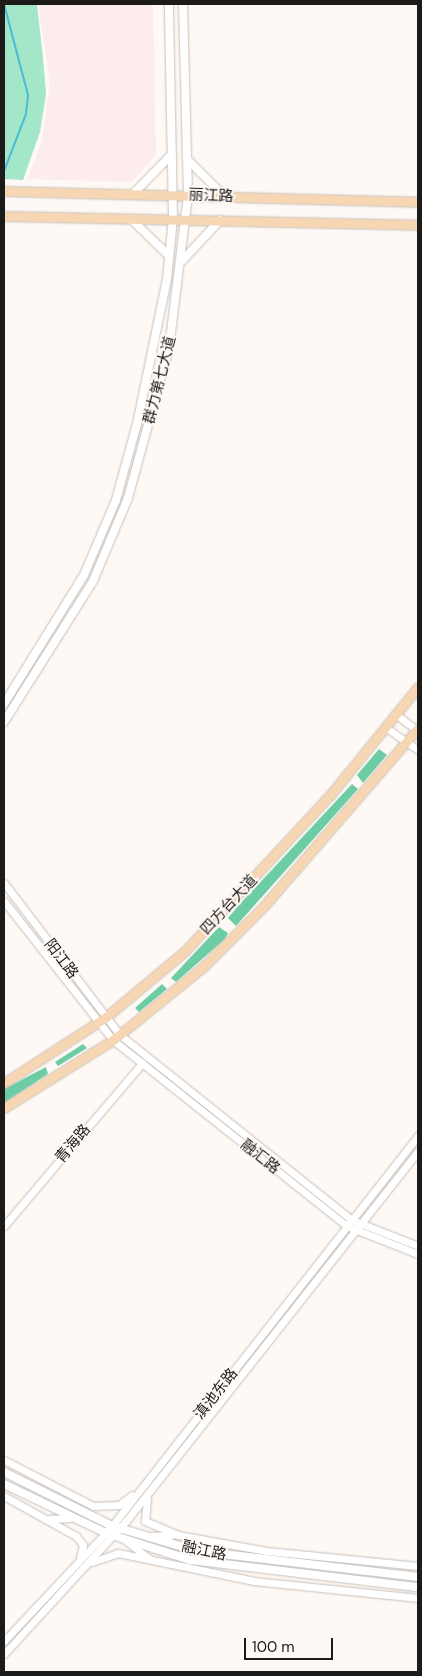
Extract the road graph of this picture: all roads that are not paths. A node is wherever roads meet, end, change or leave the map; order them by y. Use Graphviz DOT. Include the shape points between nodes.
graph roads {
  1 [pos="169,4"];
  2 [pos="183,4"];
  3 [pos="172,154"];
  4 [pos="187,159"];
  5 [pos="4,191"];
  6 [pos="133,194"];
  7 [pos="172,195"];
  8 [pos="188,195"];
  9 [pos="225,197"];
  10 [pos="418,202"];
  11 [pos="6,216"];
  12 [pos="131,218"];
  13 [pos="173,219"];
  14 [pos="186,220"];
  15 [pos="220,220"];
  16 [pos="418,225"];
  17 [pos="169,256"];
  18 [pos="182,261"];
  19 [pos="418,687"];
  20 [pos="4,704"];
  21 [pos="398,716"];
  22 [pos="4,722"];
  23 [pos="388,729"];
  24 [pos="418,730"];
  25 [pos="408,742"];
  26 [pos="418,750"];
  27 [pos="4,883"];
  28 [pos="4,901"];
  29 [pos="106,1017"];
  30 [pos="96,1024"];
  31 [pos="116,1038"];
  32 [pos="142,1063"];
  33 [pos="4,1083"];
  34 [pos="4,1108"];
  35 [pos="418,1136"];
  36 [pos="418,1151"];
  37 [pos="349,1223"];
  38 [pos="4,1226"];
  39 [pos="358,1226"];
  40 [pos="418,1246"];
  41 [pos="418,1254"];
  42 [pos="4,1460"];
  43 [pos="4,1472"];
  44 [pos="149,1480"];
  45 [pos="4,1484"];
  46 [pos="152,1488"];
  47 [pos="4,1496"];
  48 [pos="70,1518"];
  49 [pos="45,1520"];
  50 [pos="116,1527"];
  51 [pos="178,1534"];
  52 [pos="110,1535"];
  53 [pos="146,1536"];
  54 [pos="125,1540"];
  55 [pos="152,1560"];
  56 [pos="81,1565"];
  57 [pos="418,1566"];
  58 [pos="418,1577"];
  59 [pos="418,1587"];
  60 [pos="418,1598"];
  61 [pos="4,1641"];
  62 [pos="4,1654"];
  1 -- 3 [label="main road, 群力第七大道"];
  2 -- 4 [label="main road, 群力第七大道"];
  3 -- 6 [label="main road"];
  3 -- 7 [label="main road, 群力第七大道"];
  4 -- 8 [label="main road, 群力第七大道"];
  4 -- 9 [label="main road"];
  5 -- 6 [label="main road, 丽江路"];
  6 -- 7 [label="main road, 丽江路"];
  7 -- 8 [label="main road, 丽江路"];
  7 -- 13 [label="main road, 群力第七大道"];
  8 -- 9 [label="main road, 丽江路"];
  8 -- 14 [label="main road, 群力第七大道"];
  9 -- 10 [label="main road, 丽江路"];
  11 -- 12 [label="main road, 丽江路"];
  12 -- 13 [label="main road, 丽江路"];
  12 -- 17 [label="main road"];
  13 -- 14 [label="main road, 丽江路"];
  13 -- 17 [label="main road, 群力第七大道"];
  14 -- 15 [label="main road, 丽江路"];
  14 -- 18 [label="main road, 群力第七大道"];
  15 -- 16 [label="main road, 丽江路"];
  15 -- 18 [label="main road"];
  17 -- 20 [label="main road, 群力第七大道" via="156,342 116,500 62,616"];
  18 -- 22 [label="main road, 群力第七大道" via="169,348 128,498 74,615"];
  19 -- 21 [label="main road, 四方台大道"];
  21 -- 23 [label="main road, 四方台大道"];
  21 -- 24 [label="street"];
  23 -- 25 [label="street"];
  23 -- 29 [label="main road, 四方台大道" via="212,924"];
  24 -- 25 [label="main road, 四方台大道"];
  25 -- 26 [label="street"];
  25 -- 31 [label="main road, 四方台大道" via="231,940"];
  27 -- 29 [label="street, 阳江路"];
  28 -- 30 [label="street, 阳江路"];
  29 -- 30 [label="main road, 四方台大道"];
  29 -- 31 [label="street, 阳江路"];
  30 -- 31 [label="street, 阳江路"];
  30 -- 33 [label="main road, 四方台大道"];
  31 -- 32 [label="street, 融汇路"];
  31 -- 34 [label="main road, 四方台大道"];
  31 -- 37 [label="street, 融汇路"];
  32 -- 37 [label="street, 融汇路"];
  32 -- 38 [label="street, 青海路"];
  35 -- 37 [label="street, 滇池东路"];
  36 -- 39 [label="street, 滇池东路"];
  37 -- 39 [label="street, 融汇路"];
  37 -- 44 [label="street, 滇池东路"];
  39 -- 40 [label="street, 融汇路"];
  39 -- 41 [label="street, 融汇路"];
  39 -- 46 [label="street, 滇池东路"];
  42 -- 44 [label="street" via="81,1501 102,1507 119,1506"];
  43 -- 50 [label="main road, 融江路"];
  44 -- 50 [label="street, 滇池东路"];
  45 -- 48 [label="main road, 融江路"];
  46 -- 50 [label="street, 滇池东路"];
  46 -- 51 [label="street" via="143,1516 150,1525"];
  47 -- 49 [label="street"];
  48 -- 49 [label="street"];
  48 -- 52 [label="main road, 融江路"];
  49 -- 56 [label="street" via="80,1540 83,1550"];
  50 -- 52 [label="street, 滇池东路"];
  50 -- 53 [label="main road, 融江路"];
  51 -- 53 [label="street"];
  51 -- 57 [label="street" via="267,1551"];
  52 -- 54 [label="main road, 融江路"];
  52 -- 56 [label="street, 滇池东路"];
  53 -- 58 [label="main road, 融江路" via="231,1557"];
  54 -- 55 [label="street"];
  54 -- 59 [label="main road, 融江路" via="218,1566"];
  55 -- 56 [label="street" via="118,1553"];
  55 -- 60 [label="street" via="254,1582"];
  56 -- 61 [label="street, 滇池东路"];
  56 -- 62 [label="street, 滇池东路"];
}
